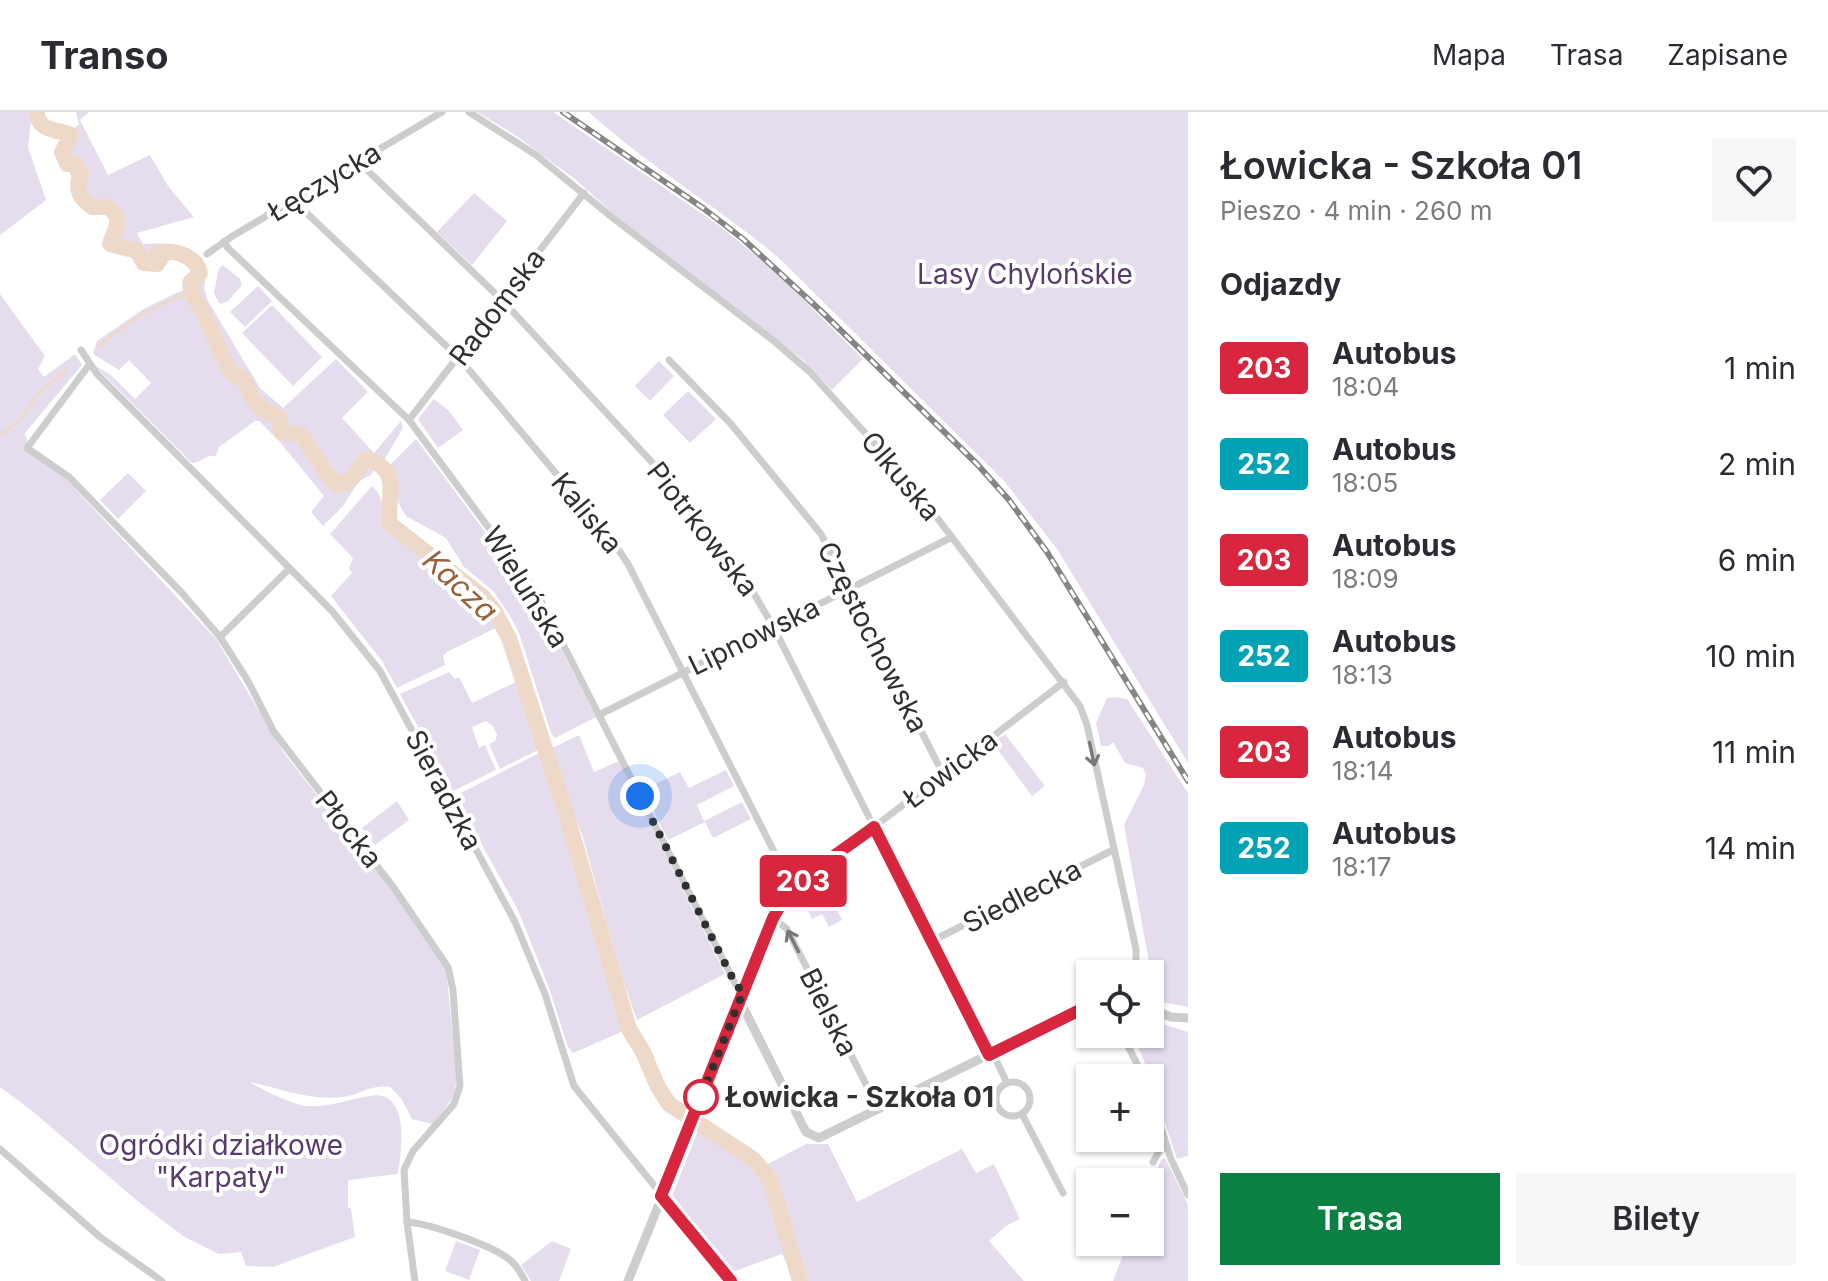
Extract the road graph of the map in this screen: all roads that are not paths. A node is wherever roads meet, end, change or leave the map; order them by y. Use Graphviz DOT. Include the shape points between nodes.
graph roads {
  1 [pos="442,112"];
  2 [pos="469,112"];
  3 [pos="360,161"];
  4 [pos="584,193"];
  5 [pos="293,200"];
  6 [pos="224,242"];
  7 [pos="207,254"];
  8 [pos="503,301"];
  9 [pos="81,350"];
  10 [pos="459,358"];
  11 [pos="669,360"];
  12 [pos="89,365"];
  13 [pos="409,420"];
  14 [pos="952,537"];
  15 [pos="289,569"];
  16 [pos="850,588"];
  17 [pos="774,628"];
  18 [pos="220,637"];
  19 [pos="682,672"];
  20 [pos="1064,682"];
  21 [pos="599,715"];
  22 [pos="943,774"];
  23 [pos="874,827"];
  24 [pos="1113,850"];
  25 [pos="793,889"];
  26 [pos="773,918"];
  27 [pos="932,941"];
  28 [pos="1135,960"];
  29 [pos="742,997"];
  30 [pos="1076,1012"];
  31 [pos="1164,1014"];
  32 [pos="1188,1018"];
  33 [pos="989,1055"];
  34 [pos="1007,1083"];
  35 [pos="879,1110"];
  36 [pos="1022,1114"];
  37 [pos="1164,1137"];
  38 [pos="1167,1146"];
  39 [pos="0,1149"];
  40 [pos="1153,1162"];
  41 [pos="1063,1193"];
  42 [pos="1188,1195"];
  43 [pos="661,1196"];
  44 [pos="407,1222"];
  45 [pos="162,1281"];
  46 [pos="415,1281"];
  47 [pos="525,1281"];
  48 [pos="628,1281"];
  49 [pos="731,1281"];
  1 -- 3 [label="street, Łęczycka"];
  2 -- 4 [label="street, Olkuska"];
  3 -- 5 [label="street, Łęczycka"];
  3 -- 8 [label="street, Piotrkowska"];
  4 -- 8 [label="street, Radomska"];
  4 -- 14 [label="street, Olkuska" via="810,372"];
  5 -- 6 [label="street, Łęczycka"];
  5 -- 10 [label="street, Kaliska"];
  6 -- 7 [label="street, Łęczycka"];
  6 -- 13 [label="street, Wieluńska"];
  8 -- 10 [label="street, Radomska"];
  8 -- 17 [label="street, Piotrkowska" via="684,497 745,576"];
  9 -- 12 [label="street, Sieradzka"];
  10 -- 13 [label="street, Radomska"];
  10 -- 19 [label="street, Kaliska" via="612,540"];
  11 -- 16 [label="street, Częstochowska" via="740,434 813,524"];
  12 -- 15 [label="street, Sieradzka"];
  12 -- 18 [label="street, Płocka" via="27,448 69,477"];
  13 -- 21 [label="street, Wieluńska" via="537,593"];
  14 -- 16 [label="street, Lipnowska"];
  14 -- 20 [label="street, Olkuska"];
  15 -- 18 [label="street"];
  15 -- 43 [label="street, Sieradzka" via="347,626 380,671 515,922 574,1086"];
  16 -- 17 [label="street, Lipnowska"];
  16 -- 22 [label="street, Częstochowska"];
  17 -- 19 [label="street, Lipnowska"];
  17 -- 23 [label="street, Piotrkowska"];
  18 -- 44 [label="street, Płocka" via="274,732 448,967 460,1086 449,1111 406,1162"];
  19 -- 21 [label="street, Lipnowska"];
  19 -- 25 [label="street, Kaliska"];
  20 -- 22 [label="street, Łowicka"];
  20 -- 24 [label="street, Olkuska, one-way" via="1087,725"];
  21 -- 29 [label="street, Wieluńska"];
  22 -- 23 [label="street, Łowicka"];
  23 -- 25 [label="street, Łowicka"];
  23 -- 27 [label="street, Piotrkowska"];
  24 -- 27 [label="street, Siedlecka"];
  24 -- 28 [label="street, Olkuska"];
  25 -- 26 [label="street, Łowicka"];
  26 -- 29 [label="street, Łowicka"];
  35 -- 26 [label="street, Bielska, one-way" via="787,929"];
  27 -- 33 [label="street, Piotrkowska"];
  29 -- 35 [label="street, Wieluńska" via="806,1132 823,1137"];
  29 -- 43 [label="street, Łowicka"];
  30 -- 33 [label="street"];
  31 -- 32 [label="street"];
  33 -- 34 [label="street"];
  33 -- 35 [label="street"];
  34 -- 36 [label="street" via="1022,1084 1030,1095"];
  34 -- 36 [label="street" via="998,1092 998,1106 1008,1116"];
  36 -- 41 [label="street"];
  37 -- 38 [label="street"];
  38 -- 40 [label="street"];
  38 -- 42 [label="street"];
  39 -- 45 [label="street" via="100,1237"];
  43 -- 48 [label="street, Łowicka"];
  43 -- 49 [label="street, Sieradzka"];
  44 -- 46 [label="street, Płocka"];
  44 -- 47 [label="street" via="500,1253"];
}
